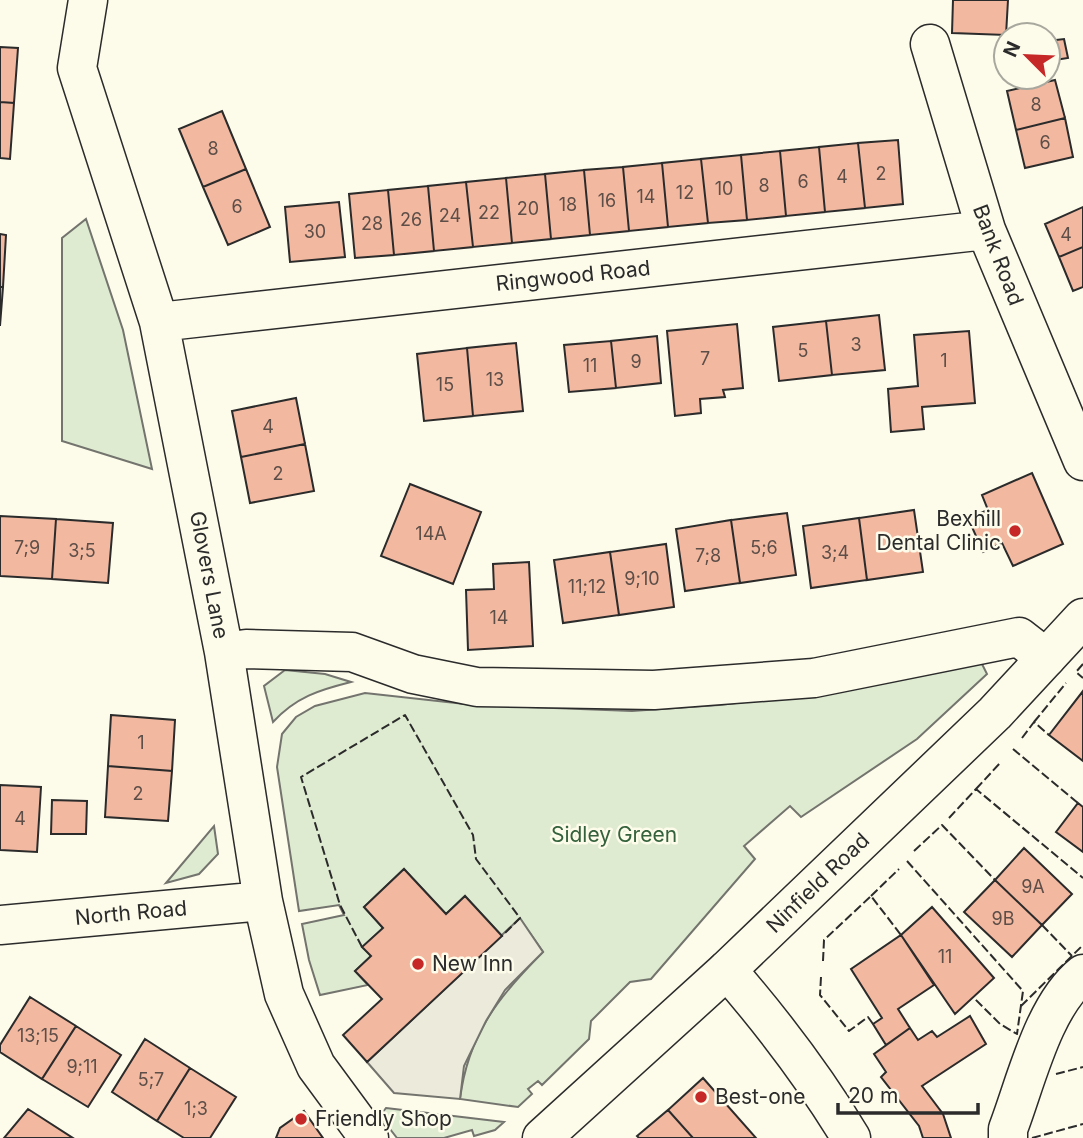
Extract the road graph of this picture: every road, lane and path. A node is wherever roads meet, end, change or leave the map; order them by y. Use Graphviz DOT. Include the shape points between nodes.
graph roads {
  1 [pos="83,3"];
  2 [pos="930,44"];
  3 [pos="986,230"];
  4 [pos="159,322"];
  5 [pos="1083,461"];
  6 [pos="1083,618"];
  7 [pos="225,652"];
  8 [pos="1046,658"];
  9 [pos="263,901"];
  10 [pos="0,925"];
  11 [pos="727,970"];
  12 [pos="1083,974"];
  13 [pos="369,1138"];
  14 [pos="542,1138"];
  15 [pos="851,1138"];
  16 [pos="1008,1138"];
  1 -- 4 [label="street, Glovers Lane" via="77,68"];
  2 -- 3 [label="street, Bank Road"];
  3 -- 4 [label="street, Ringwood Road"];
  3 -- 5 [label="street, Bank Road"];
  4 -- 7 [label="street, Glovers Lane"];
  6 -- 8 [label="street, Ninfield Road"];
  7 -- 8 [label="street" via="352,652 413,674 477,687 654,690 814,678 1019,637"];
  7 -- 9 [label="street, Glovers Lane"];
  8 -- 11 [label="street, Ninfield Road" via="995,713"];
  9 -- 10 [label="street, North Road"];
  9 -- 13 [label="street, Glovers Lane" via="284,994 316,1066"];
  11 -- 14 [label="street, Ninfield Road"];
  11 -- 15 [label="street" via="774,1026"];
  12 -- 16 [label="street" via="1070,984 1050,1018"];
}
